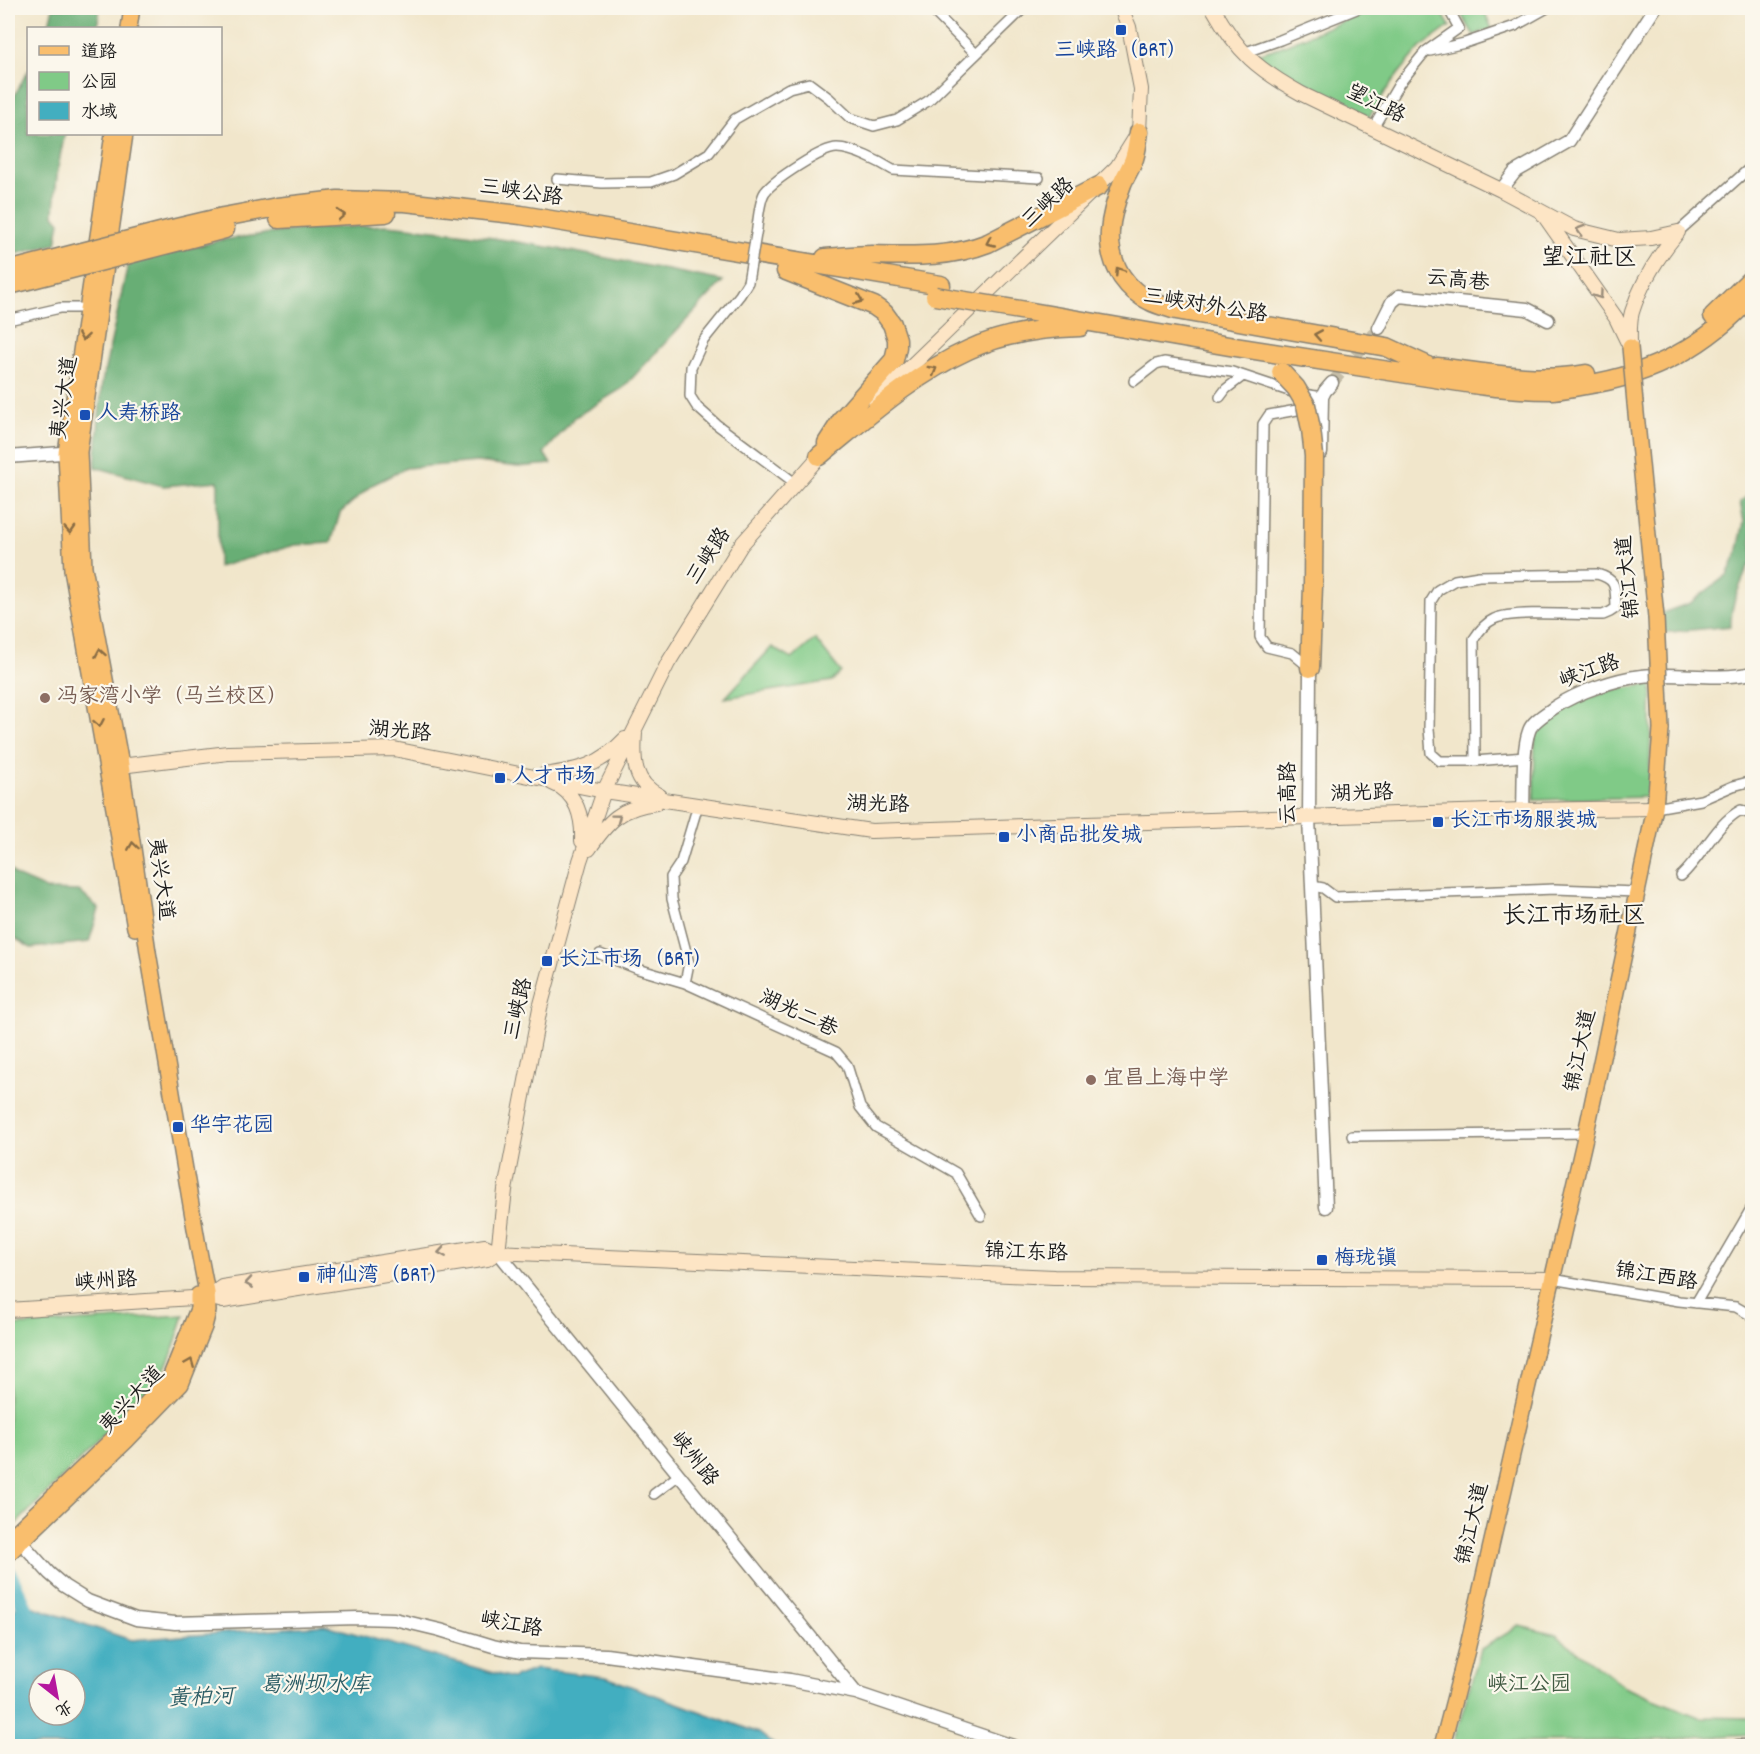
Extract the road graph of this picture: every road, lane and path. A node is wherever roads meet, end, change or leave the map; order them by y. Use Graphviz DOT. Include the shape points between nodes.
graph roads {
  1 [pos="132,8"];
  2 [pos="143,8"];
  3 [pos="930,8"];
  4 [pos="1024,8"];
  5 [pos="1121,8"];
  6 [pos="1213,8"];
  7 [pos="1359,8"];
  8 [pos="1448,8"];
  9 [pos="1547,8"];
  10 [pos="1655,8"];
  11 [pos="129,27"];
  12 [pos="140,27"];
  13 [pos="1425,52"];
  14 [pos="1243,53"];
  15 [pos="976,54"];
  16 [pos="1373,128"];
  17 [pos="1138,132"];
  18 [pos="113,135"];
  19 [pos="125,135"];
  20 [pos="1752,166"];
  21 [pos="1039,178"];
  22 [pos="557,179"];
  23 [pos="1098,186"];
  24 [pos="1501,190"];
  25 [pos="1542,212"];
  26 [pos="1678,232"];
  27 [pos="1652,238"];
  28 [pos="1662,251"];
  29 [pos="789,265"];
  30 [pos="8,278"];
  31 [pos="1752,278"];
  32 [pos="1752,295"];
  33 [pos="1028,306"];
  34 [pos="87,308"];
  35 [pos="8,320"];
  36 [pos="1548,320"];
  37 [pos="1119,327"];
  38 [pos="1379,328"];
  39 [pos="1229,346"];
  40 [pos="1630,347"];
  41 [pos="1426,365"];
  42 [pos="1243,376"];
  43 [pos="1134,381"];
  44 [pos="1332,382"];
  45 [pos="1220,397"];
  46 [pos="1322,398"];
  47 [pos="1297,410"];
  48 [pos="72,452"];
  49 [pos="819,456"];
  50 [pos="8,457"];
  51 [pos="795,483"];
  52 [pos="1310,668"];
  53 [pos="1752,673"];
  54 [pos="636,726"];
  55 [pos="1525,757"];
  56 [pos="1475,761"];
  57 [pos="114,766"];
  58 [pos="531,776"];
  59 [pos="1752,781"];
  60 [pos="604,791"];
  61 [pos="670,801"];
  62 [pos="698,805"];
  63 [pos="1655,808"];
  64 [pos="1523,810"];
  65 [pos="1752,815"];
  66 [pos="1309,818"];
  67 [pos="580,861"];
  68 [pos="1681,876"];
  69 [pos="1312,886"];
  70 [pos="1637,892"];
  71 [pos="600,954"];
  72 [pos="686,983"];
  73 [pos="1586,1133"];
  74 [pos="1352,1136"];
  75 [pos="1326,1207"];
  76 [pos="1752,1207"];
  77 [pos="981,1216"];
  78 [pos="498,1252"];
  79 [pos="1552,1279"];
  80 [pos="203,1297"];
  81 [pos="1696,1303"];
  82 [pos="8,1310"];
  83 [pos="1752,1316"];
  84 [pos="679,1475"];
  85 [pos="654,1494"];
  86 [pos="13,1540"];
  87 [pos="8,1554"];
  88 [pos="856,1693"];
  89 [pos="1013,1746"];
  90 [pos="1442,1746"];
  91 [pos="1738,1746"];
  92 [pos="1752,1746"];
  1 -- 11 [label="main road"];
  2 -- 12 [label="main road"];
  3 -- 15 [label="street"];
  4 -- 15 [label="street"];
  5 -- 17 [label="main road, 三峡路" via="1141,89"];
  6 -- 14 [label="main road, 望江路"];
  7 -- 14 [label="street"];
  8 -- 13 [label="street" via="1459,28"];
  9 -- 13 [label="street" via="1515,27"];
  10 -- 24 [label="street" via="1569,141 1515,172"];
  13 -- 16 [label="street" via="1399,84"];
  14 -- 16 [label="main road, 望江路" via="1271,77"];
  15 -- 22 [label="street" via="928,101 897,120 874,126 850,118 809,83 789,88 735,119 709,153 674,174 651,182"];
  16 -- 24 [label="main road, 望江路"];
  17 -- 23 [label="main road, 三峡路" via="1117,167"];
  41 -- 17 [label="highway, one-way" via="1387,347 1176,310 1137,293 1113,262 1109,234 1135,155"];
  18 -- 34 [label="main road, 夷兴大道"];
  19 -- 48 [label="main road, 夷兴大道"];
  20 -- 26 [label="street"];
  21 -- 51 [label="street, bridge" via="893,170 849,150 835,148 819,153 765,193 748,282 703,341 691,367 690,396 716,424"];
  23 -- 29 [label="highway, one-way" via="974,249 923,256 869,255"];
  23 -- 49 [label="main road, 三峡路"];
  24 -- 25 [label="main road, 望江路"];
  27 -- 25 [label="main road, 望江路, one-way" via="1619,240 1574,229"];
  25 -- 40 [label="main road, one-way" via="1616,318"];
  26 -- 27 [label="main road, 望江路"];
  26 -- 28 [label="main road"];
  27 -- 28 [label="main road"];
  28 -- 40 [label="main road" via="1631,314"];
  29 -- 30 [label="highway, 三峡公路, bridge" via="503,224 381,212 285,218 176,235"];
  29 -- 33 [label="highway, 三峡公路"];
  29 -- 49 [label="highway, one-way" via="874,306 892,324 897,339 894,360 843,418"];
  31 -- 41 [label="highway, 三峡对外公路" via="1715,315 1678,342 1614,368 1538,378"];
  32 -- 39 [label="highway, 三峡对外公路" via="1708,336 1677,357 1641,372 1556,390 1479,386"];
  33 -- 37 [label="highway, 三峡对外公路"];
  33 -- 41 [label="highway, 三峡对外公路"];
  34 -- 35 [label="street" via="60,308"];
  34 -- 48 [label="main road, 夷兴大道, one-way"];
  36 -- 38 [label="street, 云高巷" via="1527,309 1399,296"];
  37 -- 39 [label="highway, 三峡对外公路"];
  49 -- 37 [label="highway, one-way" via="902,390 967,350 1037,332"];
  39 -- 52 [label="highway, bridge" via="1281,372 1306,405 1314,456"];
  40 -- 63 [label="main road, 锦江大道, bridge" via="1656,617 1661,729"];
  42 -- 43 [label="street" via="1159,362"];
  42 -- 45 [label="street"];
  42 -- 46 [label="street"];
  44 -- 46 [label="street"];
  46 -- 52 [label="street, 云高路" via="1315,648"];
  47 -- 52 [label="street" via="1276,412 1263,424 1260,637 1267,647 1293,653"];
  48 -- 50 [label="street"];
  48 -- 57 [label="main road, 夷兴大道" via="84,567"];
  49 -- 51 [label="main road, 三峡路"];
  51 -- 54 [label="main road, 三峡路" via="741,545 668,663"];
  52 -- 66 [label="street, 云高路"];
  53 -- 55 [label="street, 峡江路" via="1642,676 1609,683 1545,713 1529,730"];
  54 -- 58 [label="main road" via="615,750 595,764"];
  54 -- 60 [label="main road, 三峡路"];
  54 -- 61 [label="main road" via="634,753 638,775 649,791"];
  55 -- 56 [label="street"];
  55 -- 64 [label="street, 峡江路"];
  56 -- 56 [label="street" via="1440,761 1431,753 1431,601 1438,590 1455,580 1479,576 1597,574 1609,578 1615,586 1616,608 1603,615 1511,614 1494,619 1479,630 1474,639"];
  57 -- 58 [label="main road, 湖光路" via="228,753 394,749"];
  57 -- 80 [label="main road, 夷兴大道" via="198,1246"];
  58 -- 60 [label="main road, 湖光路"];
  58 -- 67 [label="main road" via="558,786 576,802 583,826"];
  59 -- 63 [label="street" via="1701,800"];
  60 -- 61 [label="main road, 湖光路"];
  60 -- 67 [label="main road, 三峡路"];
  61 -- 62 [label="main road, 湖光路"];
  67 -- 61 [label="main road, one-way" via="617,816 639,805"];
  62 -- 66 [label="main road, 湖光路" via="871,831"];
  62 -- 72 [label="street" via="681,862 671,877 672,899 689,963"];
  63 -- 64 [label="main road, 湖光路"];
  63 -- 70 [label="main road, 锦江大道"];
  64 -- 66 [label="main road, 湖光路"];
  65 -- 68 [label="street" via="1741,810 1730,815"];
  66 -- 69 [label="street, 云高路"];
  67 -- 78 [label="main road, 三峡路" via="540,1008 505,1190"];
  69 -- 70 [label="street" via="1335,897 1555,889"];
  69 -- 75 [label="street, 云高路"];
  70 -- 73 [label="main road, 锦江大道"];
  71 -- 72 [label="street, 湖光二巷"];
  72 -- 77 [label="street, 湖光二巷" via="836,1052 847,1065 860,1107 876,1127 956,1173"];
  73 -- 74 [label="street"];
  73 -- 79 [label="main road, 锦江大道"];
  76 -- 81 [label="street"];
  78 -- 79 [label="main road, 锦江东路" via="1054,1277"];
  78 -- 80 [label="main road, 峡州路" via="487,1259 223,1301"];
  78 -- 84 [label="street, 峡州路"];
  79 -- 81 [label="street, 锦江西路"];
  79 -- 90 [label="main road, 锦江大道"];
  80 -- 82 [label="main road, 峡州路"];
  80 -- 86 [label="main road, 夷兴大道" via="208,1311 204,1327 181,1384 126,1441"];
  81 -- 83 [label="street, 锦江西路" via="1736,1307"];
  84 -- 85 [label="street"];
  84 -- 88 [label="street, 峡州路"];
  86 -- 87 [label="main road, 夷兴大道"];
  86 -- 88 [label="street, 峡江路" via="64,1586 88,1601 136,1619 175,1623 394,1619 520,1652 606,1655"];
  88 -- 89 [label="street, 峡江路"];
  91 -- 92 [label="street"];
}
